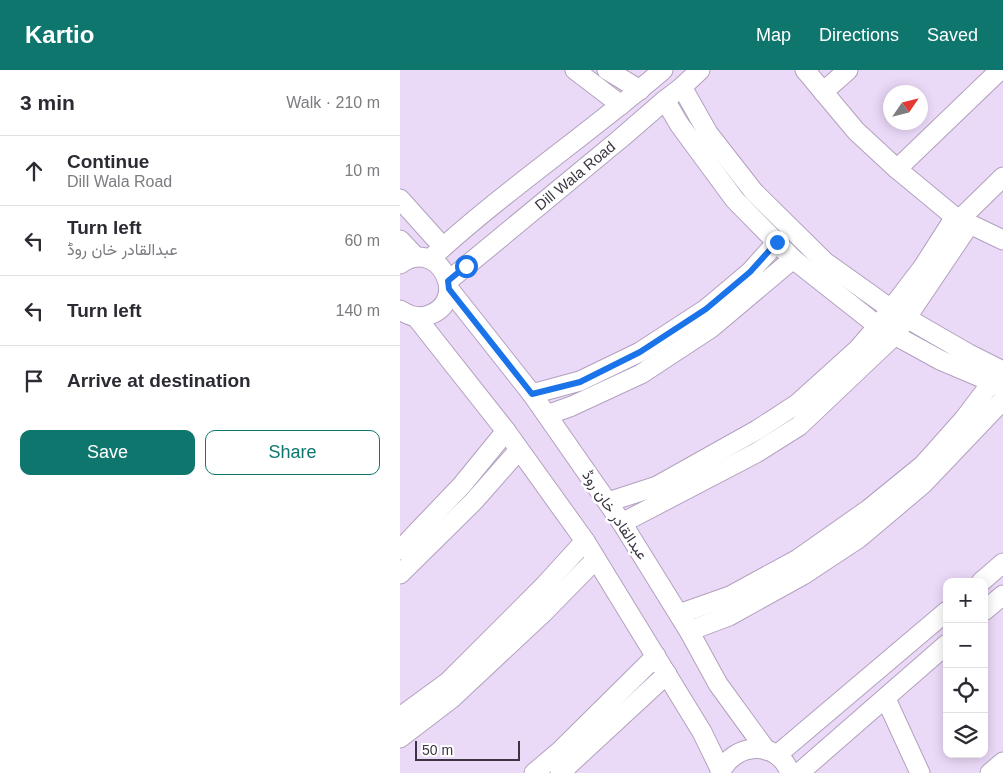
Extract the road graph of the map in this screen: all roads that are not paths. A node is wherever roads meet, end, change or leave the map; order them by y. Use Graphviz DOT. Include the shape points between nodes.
graph roads {
  1 [pos="575,70"];
  2 [pos="607,70"];
  3 [pos="663,70"];
  4 [pos="700,70"];
  5 [pos="805,70"];
  6 [pos="848,70"];
  7 [pos="1000,70"];
  8 [pos="682,87"];
  9 [pos="640,90"];
  10 [pos="823,92"];
  11 [pos="665,100"];
  12 [pos="621,105"];
  13 [pos="897,169"];
  14 [pos="1003,177"];
  15 [pos="400,199"];
  16 [pos="962,220"];
  17 [pos="400,240"];
  18 [pos="1003,240"];
  19 [pos="777,242"];
  20 [pos="422,257"];
  21 [pos="793,259"];
  22 [pos="449,285"];
  23 [pos="404,313"];
  24 [pos="899,313"];
  25 [pos="878,326"];
  26 [pos="895,335"];
  27 [pos="999,381"];
  28 [pos="532,394"];
  29 [pos="1003,400"];
  30 [pos="547,415"];
  31 [pos="506,431"];
  32 [pos="519,450"];
  33 [pos="608,502"];
  34 [pos="622,523"];
  35 [pos="585,541"];
  36 [pos="400,550"];
  37 [pos="596,559"];
  38 [pos="1003,563"];
  39 [pos="400,574"];
  40 [pos="986,578"];
  41 [pos="1003,595"];
  42 [pos="988,608"];
  43 [pos="679,614"];
  44 [pos="943,614"];
  45 [pos="689,631"];
  46 [pos="943,648"];
  47 [pos="656,656"];
  48 [pos="667,674"];
  49 [pos="886,699"];
  50 [pos="400,717"];
  51 [pos="400,738"];
  52 [pos="771,753"];
  53 [pos="1003,762"];
  54 [pos="721,772"];
  55 [pos="534,773"];
  56 [pos="560,773"];
  57 [pos="790,773"];
  58 [pos="799,773"];
  59 [pos="920,773"];
  60 [pos="990,773"];
  1 -- 12 [label="street"];
  2 -- 9 [label="street"];
  3 -- 9 [label="street, Dill Wala Road"];
  4 -- 8 [label="street, Dill Wala Road"];
  5 -- 10 [label="street"];
  6 -- 10 [label="street"];
  7 -- 13 [label="street"];
  8 -- 11 [label="street, Dill Wala Road"];
  8 -- 24 [label="street" via="708,133 754,192 825,262"];
  9 -- 12 [label="street, Dill Wala Road"];
  10 -- 13 [label="street" via="856,131"];
  11 -- 19 [label="street" via="736,200"];
  11 -- 22 [label="street, Dill Wala Road"];
  12 -- 20 [label="street, Dill Wala Road"];
  13 -- 16 [label="street"];
  14 -- 16 [label="street"];
  15 -- 20 [label="street"];
  16 -- 18 [label="street"];
  16 -- 24 [label="street" via="923,267"];
  17 -- 20 [label="street"];
  19 -- 21 [label="street"];
  19 -- 28 [label="street" via="750,272 706,309 640,352 580,382"];
  20 -- 22 [label="street, عبدالقادر خان روڈ" via="442,268"];
  21 -- 25 [label="street"];
  21 -- 30 [label="street" via="711,328 642,374"];
  22 -- 23 [label="street" via="447,297 431,315"];
  22 -- 28 [label="street, عبدالقادر خان روڈ"];
  23 -- 31 [label="street"];
  24 -- 25 [label="street"];
  24 -- 26 [label="street"];
  24 -- 27 [label="street" via="969,354"];
  25 -- 26 [label="street"];
  25 -- 33 [label="street" via="858,349 797,404 657,486"];
  26 -- 27 [label="street" via="940,360"];
  26 -- 34 [label="street" via="799,426 756,453"];
  27 -- 43 [label="street" via="923,465 869,509 798,559 730,596"];
  28 -- 30 [label="street, عبدالقادر خان روڈ"];
  29 -- 45 [label="street" via="923,484 859,538 803,575 729,616"];
  30 -- 33 [label="street, عبدالقادر خان روڈ"];
  31 -- 32 [label="street"];
  31 -- 36 [label="street" via="462,485"];
  32 -- 35 [label="street"];
  32 -- 39 [label="street" via="474,501"];
  33 -- 34 [label="street, عبدالقادر خان روڈ"];
  34 -- 43 [label="street, عبدالقادر خان روڈ"];
  35 -- 37 [label="street"];
  35 -- 50 [label="street" via="448,682"];
  37 -- 47 [label="street"];
  37 -- 51 [label="street" via="452,699"];
  38 -- 40 [label="street"];
  41 -- 42 [label="street"];
  43 -- 45 [label="street, عبدالقادر خان روڈ"];
  44 -- 52 [label="street"];
  45 -- 52 [label="street, عبدالقادر خان روڈ" via="718,684"];
  46 -- 49 [label="street"];
  47 -- 48 [label="street"];
  47 -- 55 [label="street"];
  48 -- 54 [label="street" via="702,732"];
  48 -- 56 [label="street"];
  49 -- 58 [label="street"];
  49 -- 59 [label="street"];
  52 -- 54 [label="street" via="748,749 739,752"];
  52 -- 57 [label="street, عبدالقادر خان روڈ" via="784,762"];
  53 -- 60 [label="street"];
}
